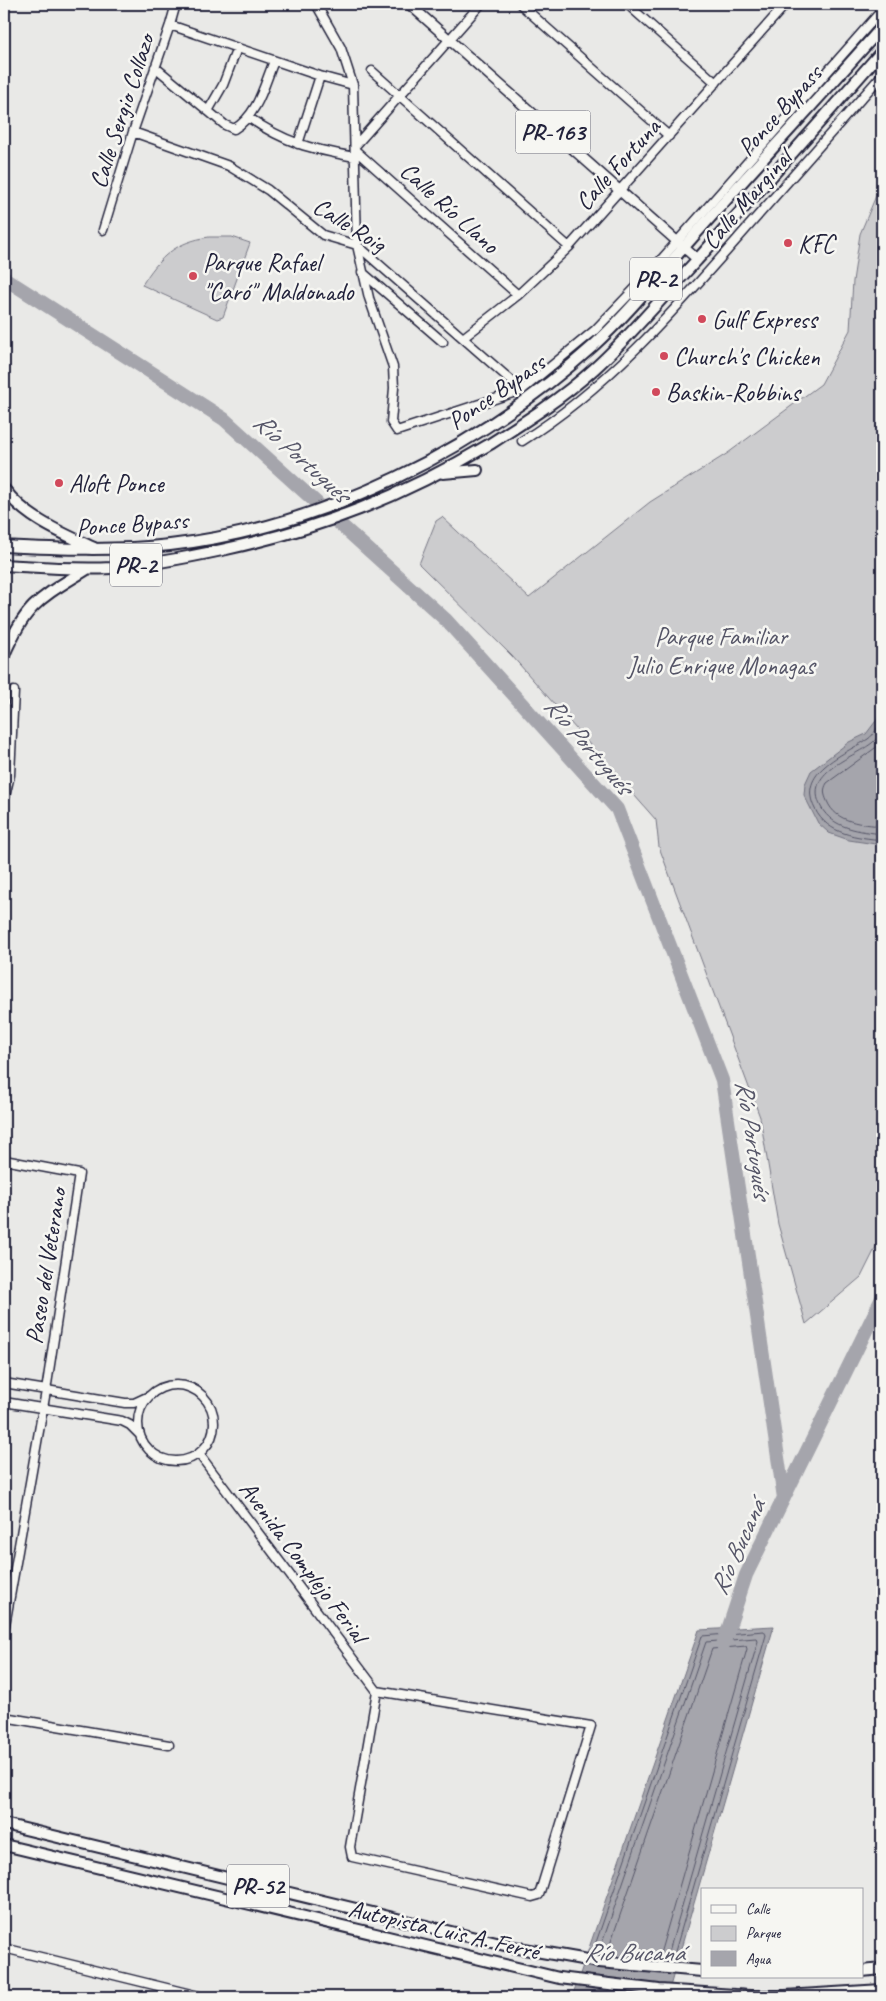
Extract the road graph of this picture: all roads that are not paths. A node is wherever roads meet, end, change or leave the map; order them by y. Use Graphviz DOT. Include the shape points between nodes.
graph roads {
  1 [pos="176,4"];
  2 [pos="316,4"];
  3 [pos="409,4"];
  4 [pos="481,4"];
  5 [pos="520,4"];
  6 [pos="627,4"];
  7 [pos="786,4"];
  8 [pos="882,10"];
  9 [pos="170,25"];
  10 [pos="882,27"];
  11 [pos="448,40"];
  12 [pos="237,48"];
  13 [pos="882,51"];
  14 [pos="274,61"];
  15 [pos="155,67"];
  16 [pos="372,71"];
  17 [pos="882,75"];
  18 [pos="320,76"];
  19 [pos="716,83"];
  20 [pos="353,85"];
  21 [pos="400,96"];
  22 [pos="208,111"];
  23 [pos="248,117"];
  24 [pos="132,132"];
  25 [pos="670,136"];
  26 [pos="298,144"];
  27 [pos="355,151"];
  28 [pos="620,191"];
  29 [pos="103,230"];
  30 [pos="357,245"];
  31 [pos="680,245"];
  32 [pos="569,247"];
  33 [pos="697,259"];
  34 [pos="362,272"];
  35 [pos="518,295"];
  36 [pos="463,338"];
  37 [pos="443,342"];
  38 [pos="601,362"];
  39 [pos="610,372"];
  40 [pos="522,390"];
  41 [pos="522,441"];
  42 [pos="477,470"];
  43 [pos="437,474"];
  44 [pos="4,489"];
  45 [pos="4,546"];
  46 [pos="97,549"];
  47 [pos="4,566"];
  48 [pos="88,568"];
  49 [pos="4,655"];
  50 [pos="14,691"];
  51 [pos="4,801"];
  52 [pos="4,1160"];
  53 [pos="4,1384"];
  54 [pos="46,1391"];
  55 [pos="150,1395"];
  56 [pos="4,1402"];
  57 [pos="43,1408"];
  58 [pos="140,1435"];
  59 [pos="199,1454"];
  60 [pos="4,1631"];
  61 [pos="377,1691"];
  62 [pos="4,1717"];
  63 [pos="169,1745"];
  64 [pos="4,1824"];
  65 [pos="4,1845"];
  66 [pos="4,1948"];
  67 [pos="882,1969"];
  68 [pos="701,1971"];
  69 [pos="864,1971"];
  70 [pos="882,1990"];
  71 [pos="185,1995"];
  72 [pos="203,1997"];
  1 -- 9 [label="street, Calle Sergio Collazo"];
  2 -- 20 [label="street" via="341,48"];
  3 -- 11 [label="main road, PR-163"];
  4 -- 11 [label="street"];
  5 -- 25 [label="street"];
  6 -- 19 [label="street"];
  7 -- 19 [label="street, Calle Fortuna"];
  8 -- 31 [label="street"];
  9 -- 12 [label="street"];
  9 -- 15 [label="street, Calle Sergio Collazo"];
  10 -- 31 [label="highway, Ponce Bypass / PR-2"];
  11 -- 21 [label="street"];
  11 -- 28 [label="main road, PR-163"];
  12 -- 14 [label="street"];
  12 -- 22 [label="street"];
  13 -- 33 [label="highway, Ponce Bypass / PR-2"];
  14 -- 18 [label="street"];
  14 -- 23 [label="street" via="256,106"];
  15 -- 22 [label="street"];
  15 -- 24 [label="street, Calle Sergio Collazo"];
  16 -- 21 [label="street"];
  17 -- 39 [label="street, Calle Marginal" via="710,270 634,352"];
  18 -- 20 [label="street"];
  18 -- 26 [label="street"];
  19 -- 25 [label="street, Calle Fortuna"];
  20 -- 27 [label="street"];
  21 -- 27 [label="street"];
  21 -- 32 [label="street"];
  22 -- 23 [label="street" via="234,129"];
  23 -- 26 [label="street" via="281,138"];
  24 -- 29 [label="street, Calle Sergio Collazo"];
  24 -- 30 [label="street, Calle Roig" via="229,166 268,190 324,235"];
  25 -- 28 [label="street, Calle Fortuna"];
  26 -- 27 [label="street"];
  27 -- 30 [label="street"];
  27 -- 35 [label="street, Calle Río Llano"];
  28 -- 31 [label="main road, PR-163"];
  28 -- 32 [label="street, Calle Fortuna"];
  30 -- 34 [label="street"];
  30 -- 36 [label="street, Calle Roig"];
  31 -- 33 [label="main road, PR-163"];
  31 -- 40 [label="street" via="594,330"];
  31 -- 46 [label="highway, Ponce Bypass / PR-2" via="623,317 533,395 486,428 388,480 335,503 253,528 173,544"];
  32 -- 35 [label="street, Calle Fortuna"];
  33 -- 38 [label="highway, Ponce Bypass / PR-2"];
  34 -- 37 [label="street"];
  34 -- 40 [label="street" via="392,367 391,422 397,431"];
  35 -- 36 [label="street, Calle Fortuna"];
  36 -- 40 [label="street, Calle Roig"];
  38 -- 39 [label="street"];
  38 -- 43 [label="highway, Ponce Bypass / PR-2" via="538,413"];
  39 -- 41 [label="street, Calle Marginal" via="564,412"];
  42 -- 43 [label="highway"];
  43 -- 48 [label="highway, Ponce Bypass / PR-2" via="334,519 266,540 178,559"];
  44 -- 46 [label="highway" via="35,519"];
  45 -- 46 [label="highway, Ponce Bypass / PR-2"];
  47 -- 48 [label="highway, Ponce Bypass / PR-2"];
  48 -- 49 [label="highway" via="37,600 21,621"];
  50 -- 51 [label="street" via="10,775"];
  52 -- 54 [label="street, Paseo del Veterano" via="80,1174"];
  53 -- 54 [label="street"];
  54 -- 55 [label="street" via="125,1403 134,1403"];
  54 -- 57 [label="street, Paseo del Veterano"];
  55 -- 58 [label="street" via="139,1413"];
  55 -- 59 [label="street" via="163,1388 184,1386 198,1392 208,1402 214,1415 214,1430 209,1443"];
  56 -- 57 [label="street"];
  57 -- 58 [label="street" via="122,1421"];
  57 -- 60 [label="street, Paseo del Veterano"];
  58 -- 59 [label="street" via="152,1452 164,1459 179,1461"];
  59 -- 61 [label="street, Avenida Complejo Ferial"];
  61 -- 61 [label="street" via="591,1726 539,1896 352,1857 350,1847"];
  62 -- 63 [label="street"];
  64 -- 68 [label="highway, Autopista Luis A. Ferré / PR-52" via="513,1947 600,1962"];
  65 -- 70 [label="highway, Autopista Luis A. Ferré / PR-52" via="508,1967 605,1984 750,1996"];
  66 -- 71 [label="street"];
  67 -- 69 [label="highway"];
  71 -- 72 [label="street"];
}
